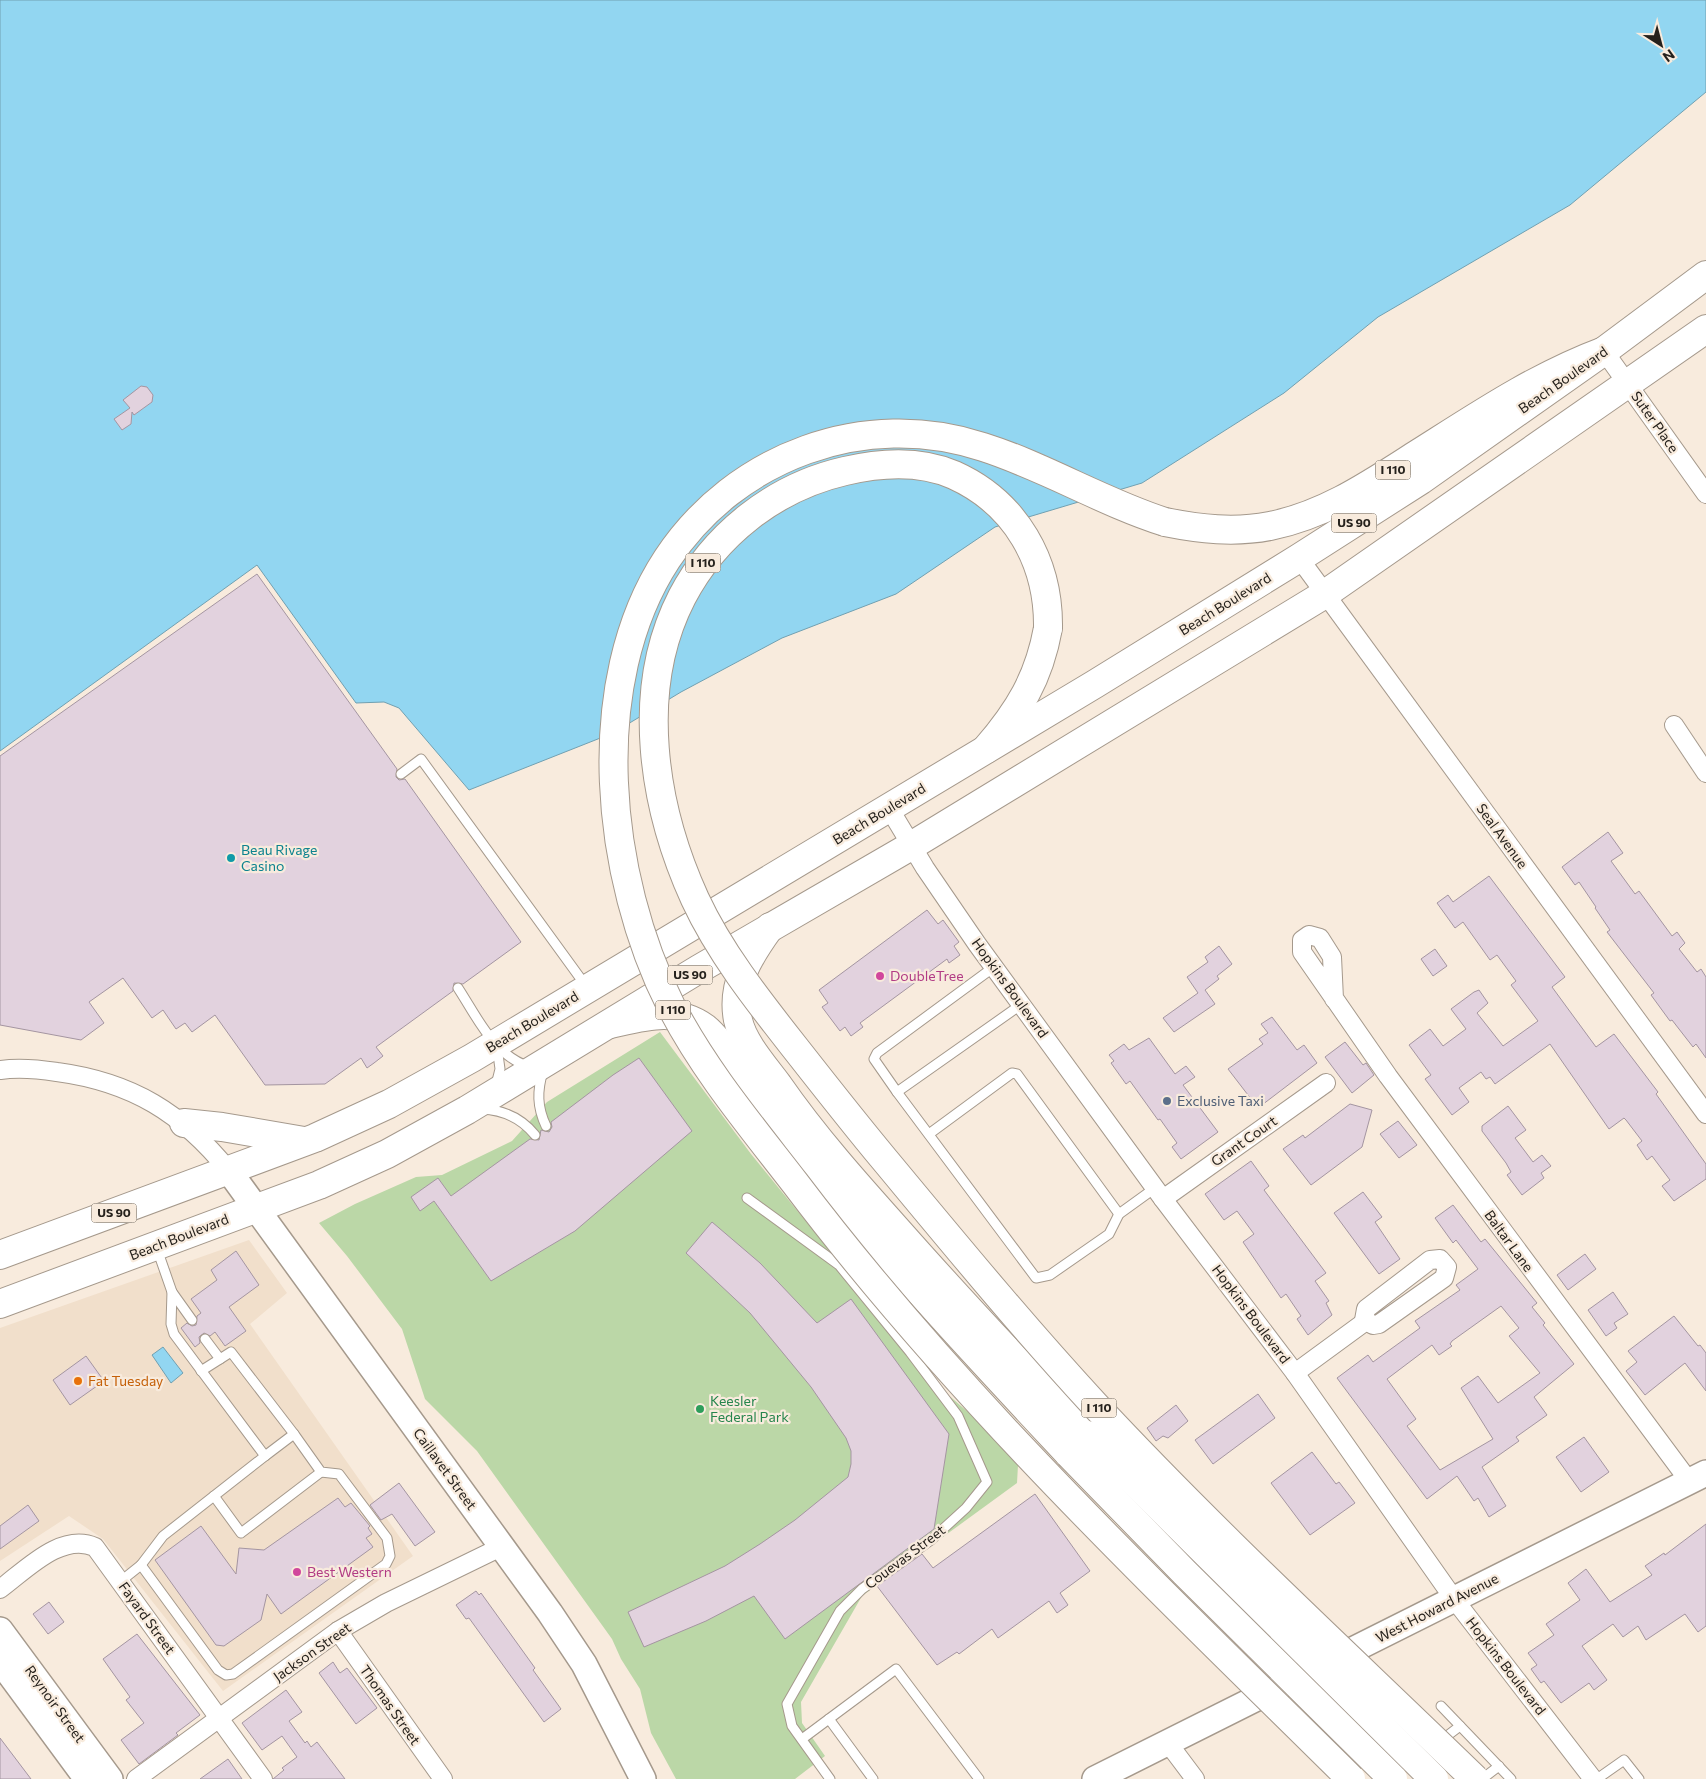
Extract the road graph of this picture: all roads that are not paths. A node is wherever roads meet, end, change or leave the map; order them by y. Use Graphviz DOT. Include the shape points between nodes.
graph roads {
  1 [pos="1706,275"];
  2 [pos="1706,329"];
  3 [pos="1604,351"];
  4 [pos="1628,385"];
  5 [pos="1706,494"];
  6 [pos="1299,558"];
  7 [pos="1325,594"];
  8 [pos="1674,725"];
  9 [pos="986,749"];
  10 [pos="1706,773"];
  11 [pos="401,774"];
  12 [pos="889,808"];
  13 [pos="911,846"];
  14 [pos="770,927"];
  15 [pos="994,967"];
  16 [pos="458,988"];
  17 [pos="588,988"];
  18 [pos="1334,998"];
  19 [pos="1022,1004"];
  20 [pos="610,1024"];
  21 [pos="496,1044"];
  22 [pos="543,1065"];
  23 [pos="0,1070"];
  24 [pos="1326,1083"];
  25 [pos="897,1092"];
  26 [pos="478,1104"];
  27 [pos="1706,1114"];
  28 [pos="184,1123"];
  29 [pos="546,1126"];
  30 [pos="929,1134"];
  31 [pos="535,1135"];
  32 [pos="306,1141"];
  33 [pos="229,1171"];
  34 [pos="1159,1193"];
  35 [pos="746,1198"];
  36 [pos="256,1208"];
  37 [pos="1119,1214"];
  38 [pos="156,1246"];
  39 [pos="0,1255"];
  40 [pos="172,1292"];
  41 [pos="0,1304"];
  42 [pos="192,1320"];
  43 [pos="1366,1321"];
  44 [pos="205,1339"];
  45 [pos="220,1359"];
  46 [pos="201,1370"];
  47 [pos="1295,1373"];
  48 [pos="294,1434"];
  49 [pos="1078,1445"];
  50 [pos="265,1456"];
  51 [pos="321,1472"];
  52 [pos="1698,1477"];
  53 [pos="214,1496"];
  54 [pos="502,1547"];
  55 [pos="141,1566"];
  56 [pos="120,1581"];
  57 [pos="0,1589"];
  58 [pos="1454,1599"];
  59 [pos="0,1630"];
  60 [pos="338,1631"];
  61 [pos="0,1661"];
  62 [pos="1441,1706"];
  63 [pos="219,1719"];
  64 [pos="828,1720"];
  65 [pos="1460,1726"];
  66 [pos="802,1739"];
  67 [pos="1168,1743"];
  68 [pos="1499,1766"];
  69 [pos="1397,1775"];
  70 [pos="827,1778"];
  71 [pos="87,1779"];
  72 [pos="110,1779"];
  73 [pos="136,1779"];
  74 [pos="262,1779"];
  75 [pos="443,1779"];
  76 [pos="643,1779"];
  77 [pos="873,1779"];
  78 [pos="979,1779"];
  79 [pos="1095,1779"];
  80 [pos="1195,1779"];
  81 [pos="1351,1779"];
  82 [pos="1434,1779"];
  83 [pos="1475,1779"];
  84 [pos="1482,1779"];
  85 [pos="1511,1779"];
  86 [pos="1595,1779"];
  87 [pos="1639,1779"];
  1 -- 3 [label="main road, Beach Boulevard / US 90"];
  2 -- 4 [label="main road, Beach Boulevard / US 90"];
  3 -- 4 [label="street, Suter Place"];
  3 -- 6 [label="main road, Beach Boulevard / US 90" via="1421,480"];
  3 -- 81 [label="main road, I 110, bridge" via="1567,365 1513,393 1365,488 1323,510 1297,519 1245,529 1221,530 1165,522 1120,506 1008,456 971,443 926,434 878,434 827,442 792,454 754,474 710,507 680,541 653,583 635,627 619,698 614,790 622,862 643,940 688,1037 832,1233 913,1327 1069,1499"];
  4 -- 5 [label="street, Suter Place"];
  4 -- 7 [label="main road, Beach Boulevard / US 90"];
  6 -- 7 [label="street, Seal Avenue"];
  6 -- 9 [label="main road, Beach Boulevard / US 90"];
  7 -- 13 [label="main road, Beach Boulevard / US 90"];
  7 -- 27 [label="street, Seal Avenue"];
  8 -- 10 [label="street"];
  9 -- 12 [label="main road, Beach Boulevard / US 90"];
  9 -- 83 [label="main road, I 110, bridge" via="1013,714 1039,669 1048,628 1046,593 1042,573 1028,540 986,495 954,475 894,464 825,476 802,485 758,510 719,544 690,584 669,627 657,671 654,733 664,816 696,902 760,1003 968,1261 1095,1405 1217,1529"];
  11 -- 17 [label="lane" via="421,759"];
  12 -- 13 [label="street, Hopkins Boulevard"];
  12 -- 17 [label="main road, Beach Boulevard / US 90"];
  13 -- 14 [label="main road, Beach Boulevard / US 90"];
  13 -- 15 [label="street, Hopkins Boulevard"];
  14 -- 20 [label="main road, Beach Boulevard / US 90"];
  14 -- 49 [label="main road" via="746,963 736,997 739,1023 753,1050 799,1114 969,1311"];
  15 -- 19 [label="street, Hopkins Boulevard"];
  15 -- 25 [label="lane" via="876,1053 874,1059"];
  16 -- 21 [label="lane"];
  17 -- 21 [label="main road, Beach Boulevard / US 90"];
  18 -- 52 [label="street, Baltar Lane" via="1441,1149"];
  19 -- 25 [label="lane"];
  19 -- 34 [label="street, Hopkins Boulevard"];
  20 -- 22 [label="main road, Beach Boulevard / US 90"];
  20 -- 49 [label="main road" via="645,1016 673,1015 697,1023 711,1034 852,1214 932,1307"];
  21 -- 22 [label="lane" via="523,1065"];
  21 -- 26 [label="lane" via="500,1069"];
  21 -- 32 [label="main road, Beach Boulevard / US 90" via="389,1104"];
  22 -- 26 [label="main road, Beach Boulevard / US 90"];
  22 -- 29 [label="lane" via="538,1094 539,1112"];
  23 -- 28 [label="street" via="38,1069 91,1076 136,1094"];
  24 -- 34 [label="street, Grant Court"];
  25 -- 30 [label="lane"];
  26 -- 31 [label="lane" via="522,1122"];
  26 -- 36 [label="main road, Beach Boulevard / US 90" via="349,1172"];
  28 -- 32 [label="main road"];
  28 -- 33 [label="street" via="209,1146"];
  30 -- 37 [label="lane" via="1012,1072 1017,1074"];
  30 -- 37 [label="lane" via="1036,1278 1050,1275 1109,1234"];
  32 -- 33 [label="main road, Beach Boulevard / US 90"];
  33 -- 36 [label="main road, Caillavet Street"];
  33 -- 39 [label="main road, Beach Boulevard / US 90"];
  34 -- 37 [label="lane"];
  34 -- 47 [label="street, Hopkins Boulevard"];
  35 -- 66 [label="lane, Couevas Street" via="838,1265 958,1416 987,1482 966,1508 931,1540 862,1589 840,1610 787,1704 792,1726"];
  36 -- 38 [label="main road, Beach Boulevard / US 90"];
  36 -- 54 [label="main road, Caillavet Street"];
  38 -- 40 [label="lane"];
  38 -- 41 [label="main road, Beach Boulevard / US 90"];
  40 -- 42 [label="lane"];
  40 -- 46 [label="lane" via="171,1324 174,1334"];
  43 -- 43 [label="street" via="1363,1314 1377,1299 1430,1260 1444,1262 1447,1267 1444,1278 1388,1320 1379,1324"];
  43 -- 47 [label="street"];
  44 -- 45 [label="lane"];
  45 -- 46 [label="lane"];
  45 -- 48 [label="lane" via="231,1352"];
  46 -- 50 [label="lane"];
  47 -- 58 [label="street, Hopkins Boulevard"];
  48 -- 50 [label="lane"];
  48 -- 51 [label="lane"];
  49 -- 69 [label="main road, bridge" via="1185,1573"];
  49 -- 82 [label="main road, bridge"];
  50 -- 53 [label="lane"];
  51 -- 53 [label="lane" via="241,1533"];
  51 -- 55 [label="lane" via="339,1474 387,1538 390,1556 386,1564 233,1674 226,1675 218,1670"];
  52 -- 58 [label="main road, West Howard Avenue"];
  53 -- 55 [label="lane" via="163,1536"];
  54 -- 60 [label="street, Jackson Street" via="386,1602"];
  54 -- 76 [label="main road, Caillavet Street" via="584,1664"];
  55 -- 56 [label="lane"];
  56 -- 57 [label="street, Fayard Street" via="95,1547 78,1542 50,1553"];
  56 -- 63 [label="street, Fayard Street"];
  58 -- 67 [label="main road, West Howard Avenue"];
  58 -- 86 [label="street, Hopkins Boulevard"];
  59 -- 72 [label="main road, Reynoir Street"];
  60 -- 63 [label="street, Jackson Street"];
  60 -- 75 [label="street, Thomas Street"];
  61 -- 71 [label="main road, Reynoir Street"];
  62 -- 65 [label="lane"];
  63 -- 73 [label="street, Jackson Street"];
  63 -- 74 [label="street, Fayard Street"];
  64 -- 66 [label="lane"];
  64 -- 77 [label="lane"];
  64 -- 78 [label="lane" via="896,1670"];
  65 -- 68 [label="lane"];
  65 -- 69 [label="lane"];
  66 -- 70 [label="lane, Couevas Street"];
  67 -- 79 [label="main road, West Howard Avenue"];
  67 -- 80 [label="street"];
  68 -- 84 [label="lane"];
  68 -- 85 [label="lane"];
  86 -- 87 [label="lane" via="1624,1760"];
}
